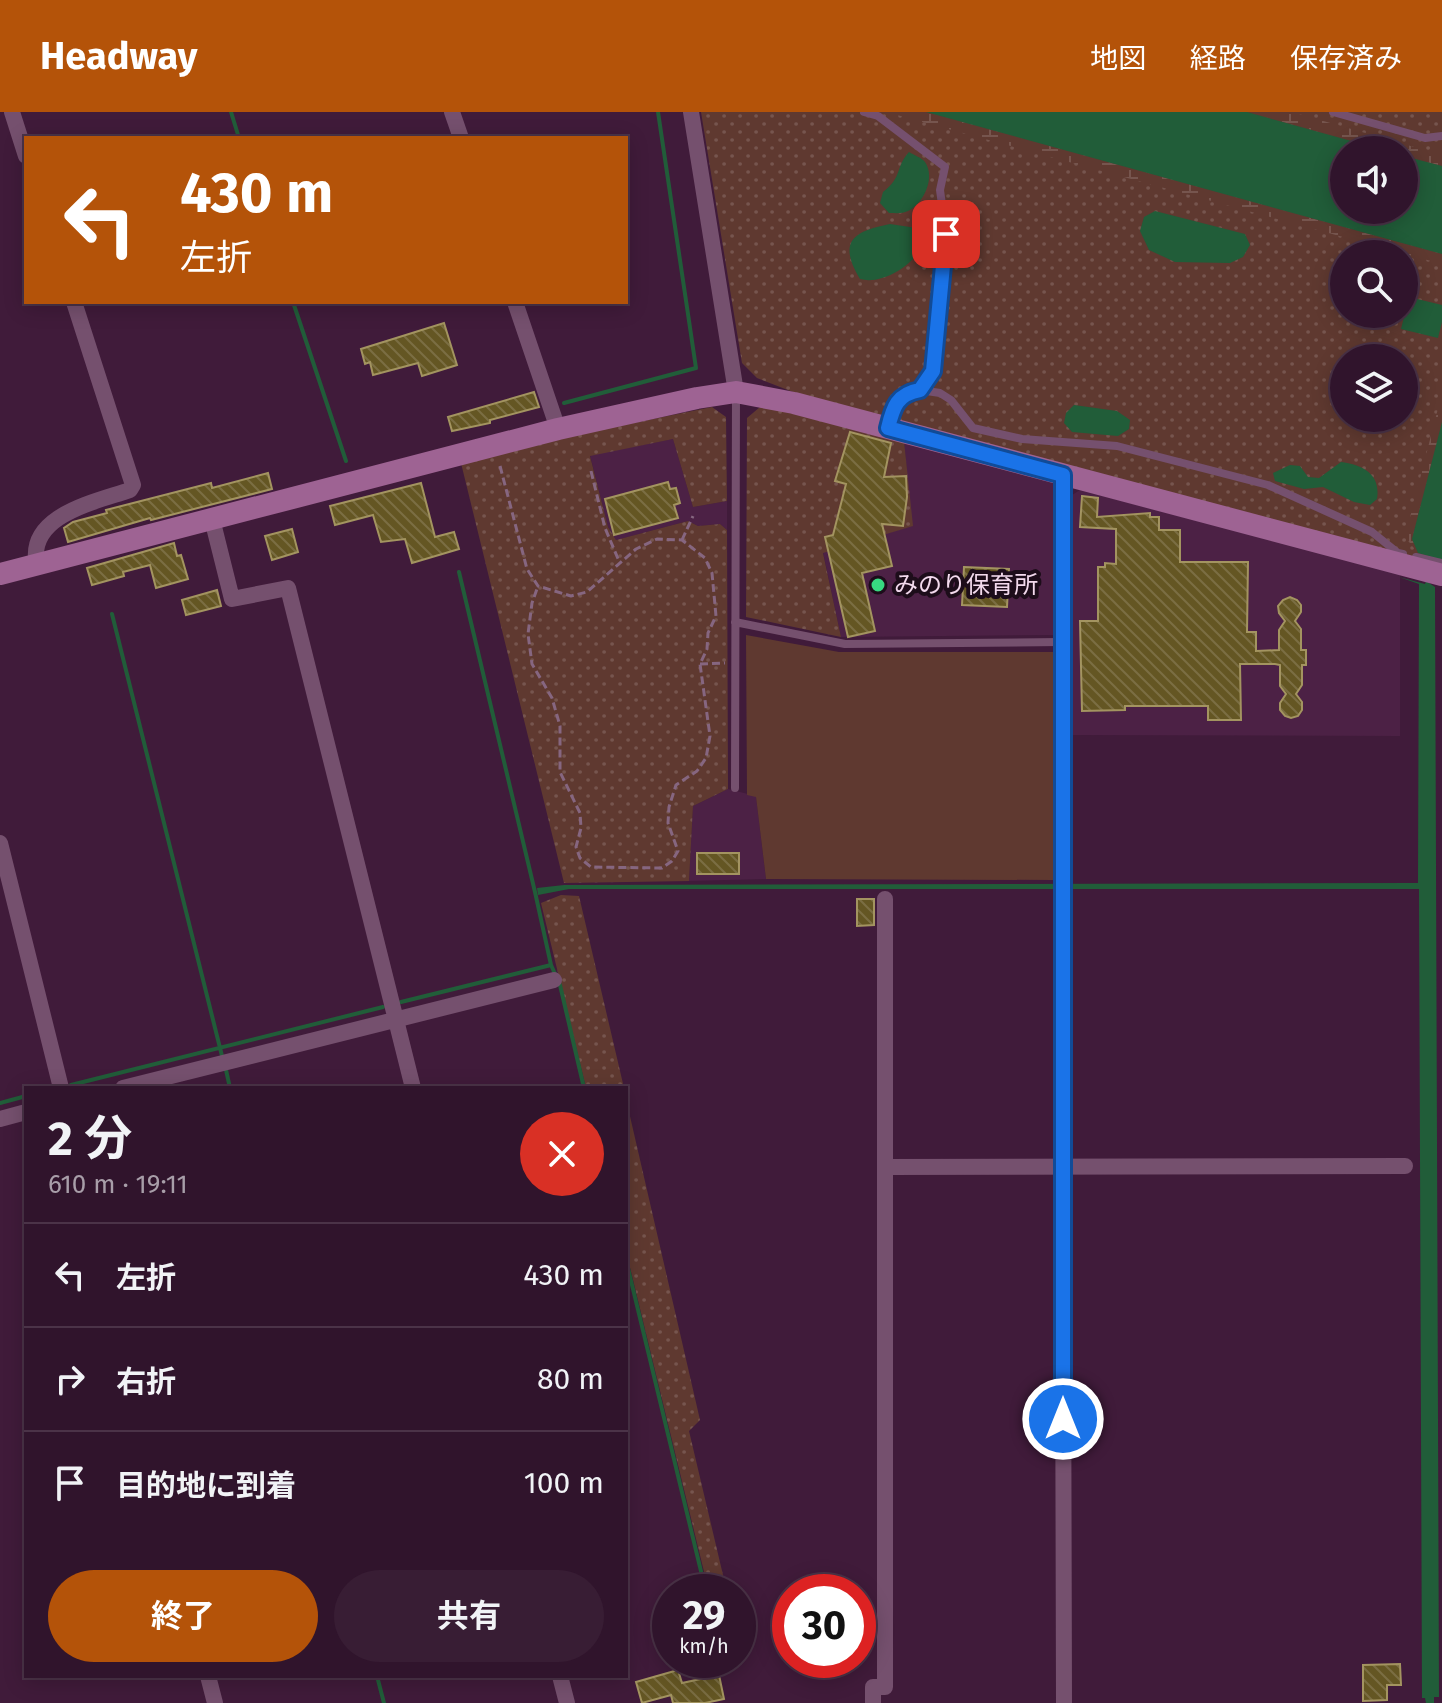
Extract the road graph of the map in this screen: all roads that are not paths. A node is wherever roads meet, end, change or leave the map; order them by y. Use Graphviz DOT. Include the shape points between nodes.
graph roads {
  1 [pos="12,112"];
  2 [pos="452,112"];
  3 [pos="691,112"];
  4 [pos="864,112"];
  5 [pos="1333,112"];
  6 [pos="460,136"];
  7 [pos="1442,136"];
  8 [pos="24,150"];
  9 [pos="75,304"];
  10 [pos="516,304"];
  11 [pos="920,390"];
  12 [pos="736,392"];
  13 [pos="888,428"];
  14 [pos="558,429"];
  15 [pos="1063,475"];
  16 [pos="212,519"];
  17 [pos="1442,563"];
  18 [pos="37,565"];
  19 [pos="0,574"];
  20 [pos="1442,575"];
  21 [pos="735,622"];
  22 [pos="1061,642"];
  23 [pos="735,788"];
  24 [pos="0,843"];
  25 [pos="885,899"];
  26 [pos="554,980"];
  27 [pos="395,1019"];
  28 [pos="61,1086"];
  29 [pos="131,1086"];
  30 [pos="412,1086"];
  31 [pos="24,1113"];
  32 [pos="0,1119"];
  33 [pos="1062,1166"];
  34 [pos="1405,1166"];
  35 [pos="885,1167"];
  36 [pos="209,1678"];
  37 [pos="561,1678"];
  38 [pos="215,1703"];
  39 [pos="567,1703"];
  40 [pos="873,1703"];
  41 [pos="1064,1703"];
  1 -- 8 [label="street"];
  2 -- 6 [label="street"];
  3 -- 12 [label="street"];
  4 -- 11 [label="lane" via="878,116 945,167 940,190 946,234 933,371"];
  5 -- 7 [label="lane" via="1425,138"];
  9 -- 18 [label="street" via="133,485 49,524 37,545"];
  10 -- 14 [label="street"];
  11 -- 13 [label="lane" via="894,403"];
  11 -- 17 [label="lane" via="951,400 973,428 1022,439 1117,446 1268,485 1372,532 1398,553"];
  12 -- 13 [label="street"];
  12 -- 14 [label="street"];
  12 -- 21 [label="lane"];
  13 -- 15 [label="street"];
  14 -- 16 [label="street"];
  15 -- 20 [label="street"];
  15 -- 22 [label="street"];
  16 -- 18 [label="street"];
  16 -- 27 [label="street" via="232,599 288,588"];
  18 -- 19 [label="street"];
  21 -- 22 [label="lane" via="845,644"];
  21 -- 23 [label="lane"];
  22 -- 33 [label="street"];
  24 -- 28 [label="street"];
  25 -- 35 [label="street"];
  26 -- 27 [label="street"];
  27 -- 29 [label="street"];
  27 -- 30 [label="street"];
  31 -- 32 [label="street"];
  33 -- 34 [label="street"];
  33 -- 35 [label="street"];
  33 -- 41 [label="street"];
  35 -- 40 [label="street" via="885,1687 873,1687"];
  36 -- 38 [label="street"];
  37 -- 39 [label="street"];
}
